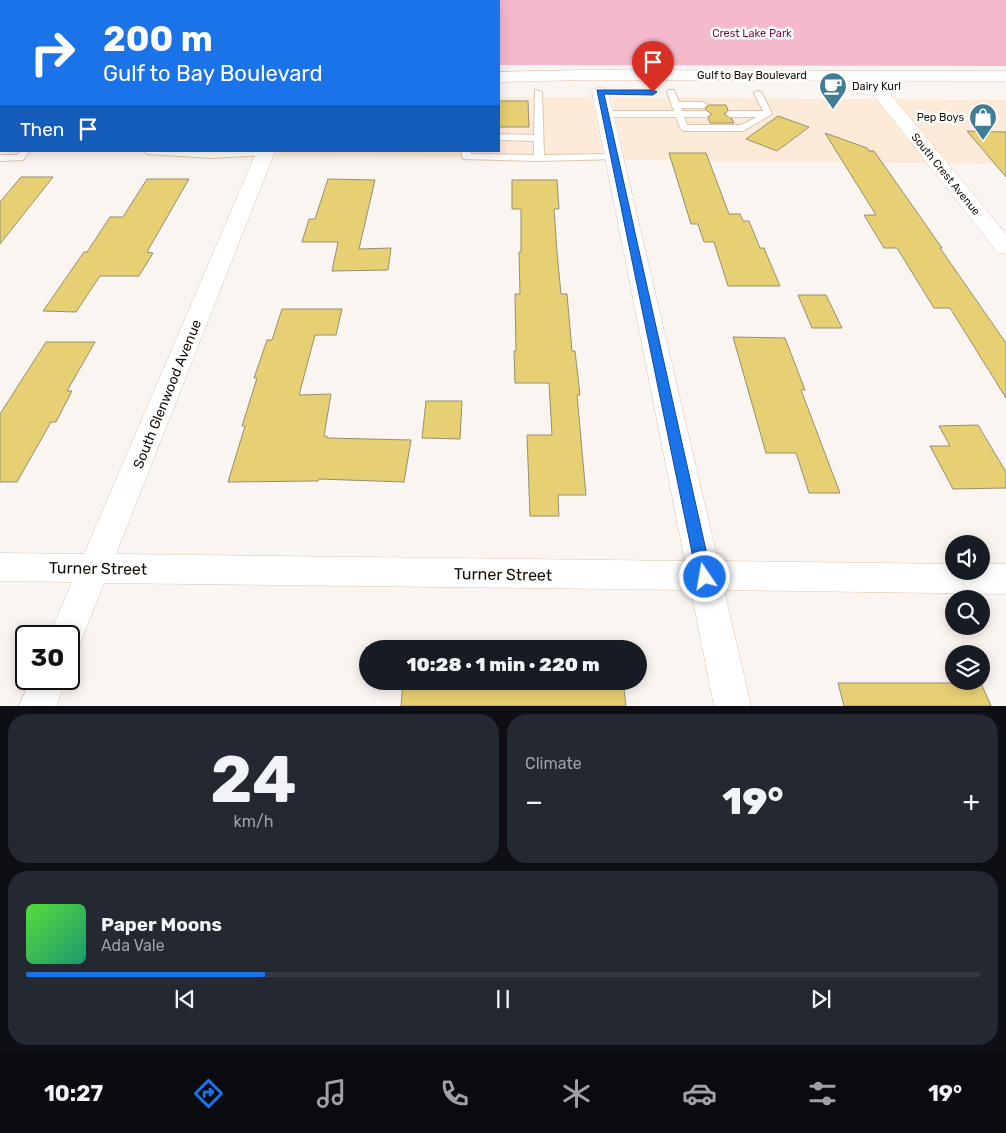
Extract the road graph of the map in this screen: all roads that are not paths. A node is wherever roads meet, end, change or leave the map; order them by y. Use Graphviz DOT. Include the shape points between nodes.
graph roads {
  1 [pos="500,72"];
  2 [pos="704,75"];
  3 [pos="1006,76"];
  4 [pos="500,77"];
  5 [pos="864,84"];
  6 [pos="500,92"];
  7 [pos="538,92"];
  8 [pos="626,92"];
  9 [pos="881,93"];
  10 [pos="900,93"];
  11 [pos="595,94"];
  12 [pos="670,101"];
  13 [pos="767,101"];
  14 [pos="705,110"];
  15 [pos="500,138"];
  16 [pos="539,138"];
  17 [pos="25,152"];
  18 [pos="164,152"];
  19 [pos="266,152"];
  20 [pos="466,152"];
  21 [pos="614,157"];
  22 [pos="0,158"];
  23 [pos="539,158"];
  24 [pos="1006,248"];
  25 [pos="0,567"];
  26 [pos="95,568"];
  27 [pos="705,577"];
  28 [pos="1006,580"];
  29 [pos="71,625"];
  30 [pos="45,690"];
  31 [pos="38,706"];
  32 [pos="733,706"];
  1 -- 11 [label="main road"];
  2 -- 5 [label="main road, Gulf to Bay Boulevard"];
  2 -- 11 [label="main road, Gulf to Bay Boulevard"];
  2 -- 11 [label="main road" via="671,82 622,82 608,85"];
  3 -- 5 [label="main road, Gulf to Bay Boulevard"];
  4 -- 11 [label="main road, Gulf to Bay Boulevard"];
  5 -- 9 [label="main road, Gulf to Bay Boulevard"];
  6 -- 7 [label="main road, Gulf to Bay Boulevard"];
  7 -- 11 [label="main road, Gulf to Bay Boulevard"];
  7 -- 16 [label="lane"];
  8 -- 11 [label="main road, Gulf to Bay Boulevard"];
  9 -- 10 [label="main road, Gulf to Bay Boulevard"];
  9 -- 24 [label="street, South Crest Avenue"];
  11 -- 12 [label="lane"];
  11 -- 21 [label="street"];
  12 -- 13 [label="main road, Gulf to Bay Boulevard"];
  12 -- 13 [label="lane" via="684,128 743,128"];
  12 -- 14 [label="lane"];
  15 -- 16 [label="lane"];
  16 -- 23 [label="lane"];
  17 -- 22 [label="lane" via="20,158"];
  18 -- 19 [label="lane" via="211,155"];
  19 -- 26 [label="street, South Glenwood Avenue"];
  20 -- 23 [label="lane" via="466,157"];
  21 -- 23 [label="lane"];
  21 -- 27 [label="street"];
  25 -- 26 [label="street, Turner Street"];
  26 -- 27 [label="street, Turner Street"];
  26 -- 29 [label="street, South Glenwood Avenue"];
  27 -- 28 [label="street, Turner Street"];
  27 -- 32 [label="street"];
  30 -- 31 [label="street"];
}
